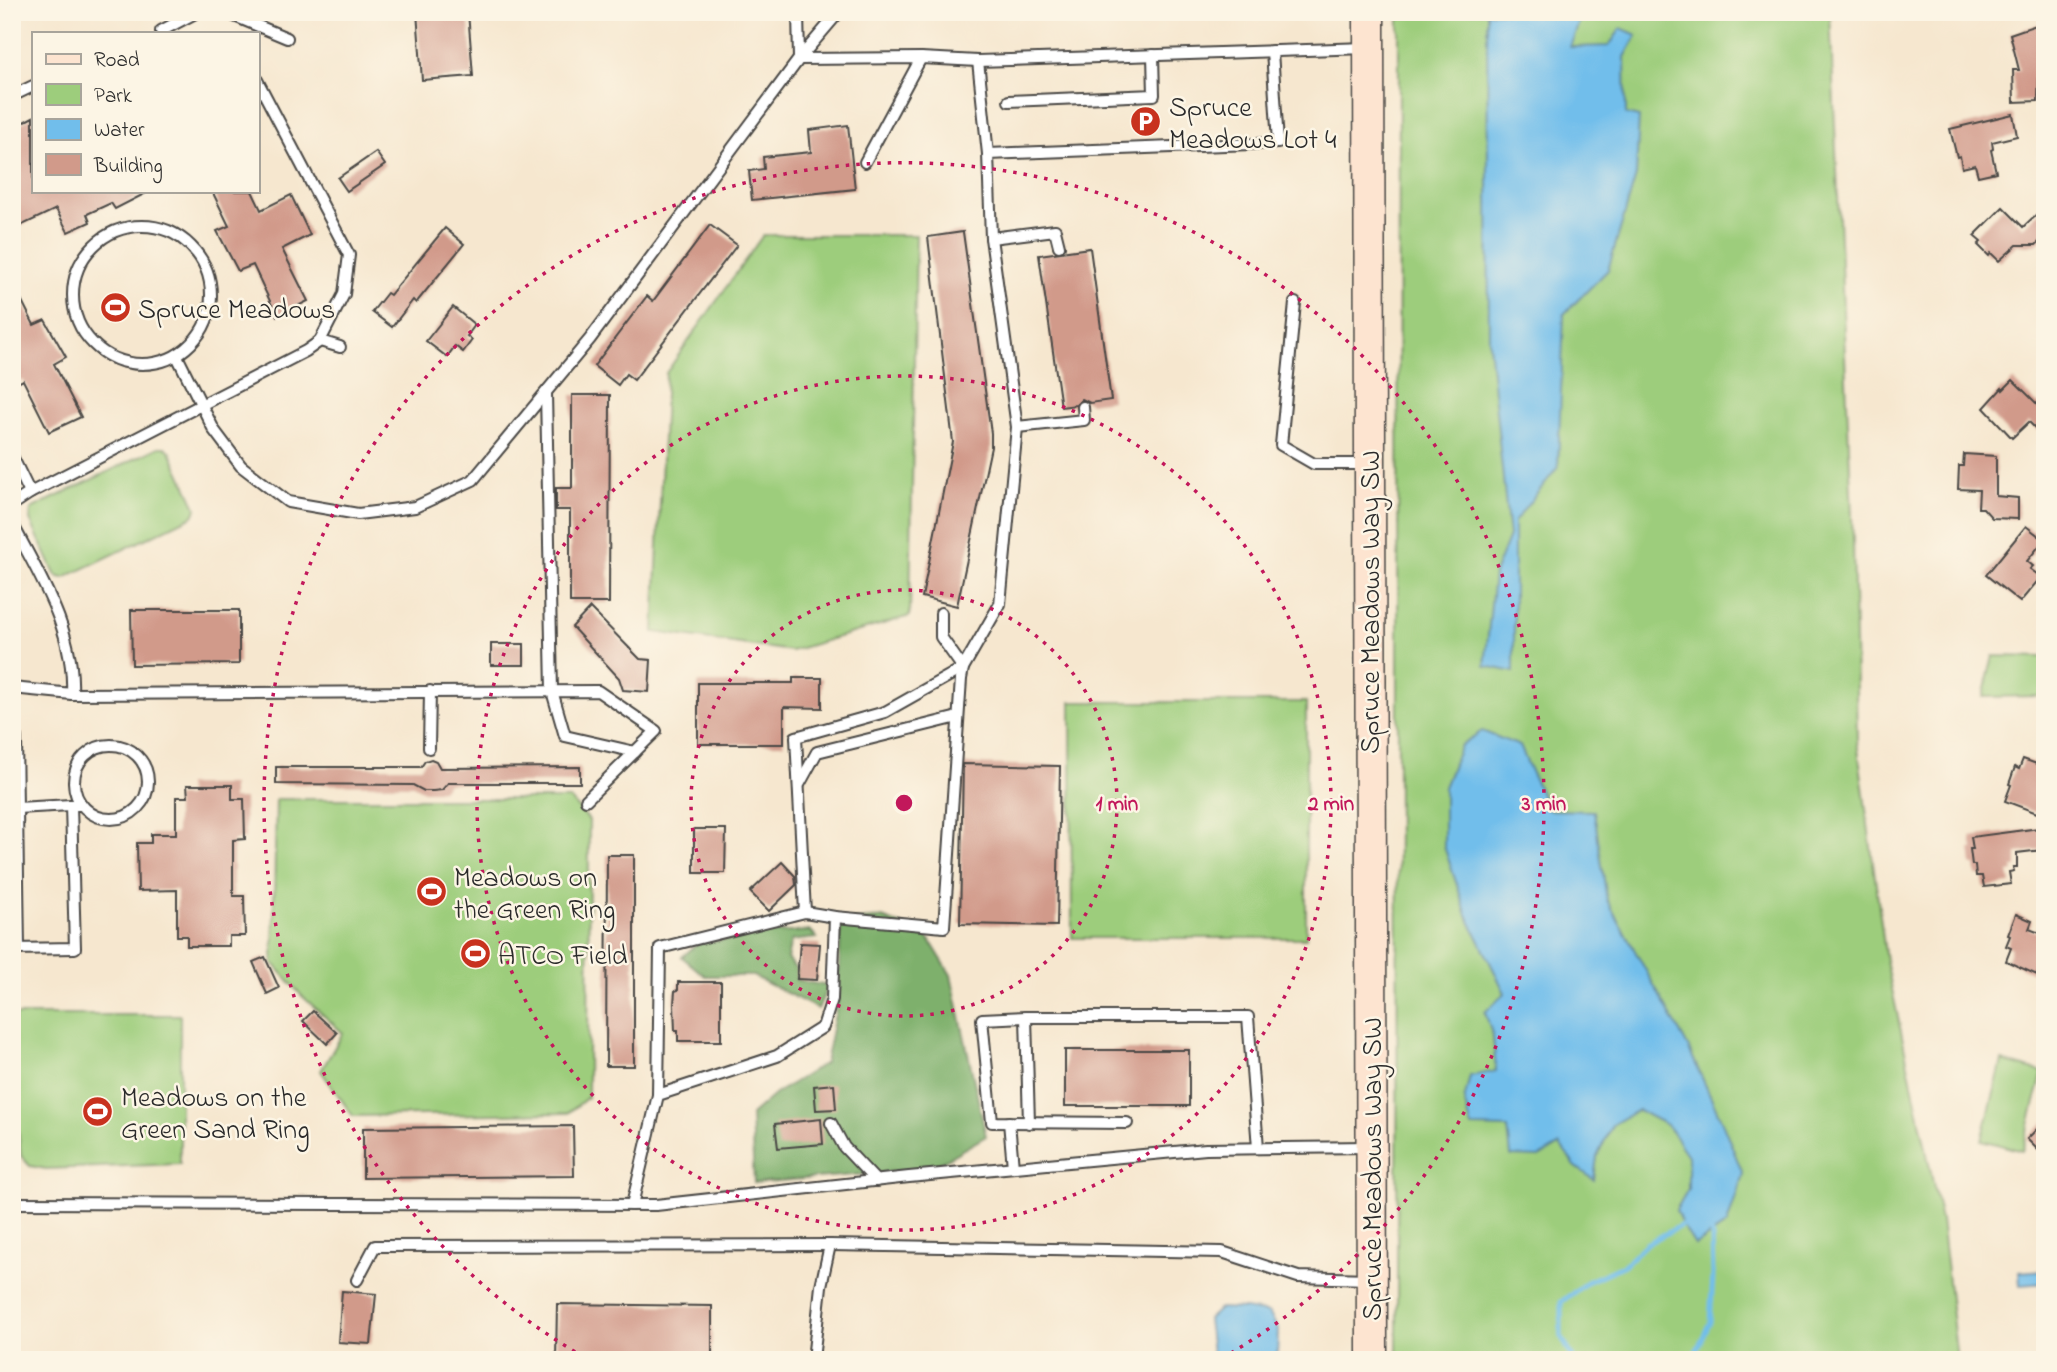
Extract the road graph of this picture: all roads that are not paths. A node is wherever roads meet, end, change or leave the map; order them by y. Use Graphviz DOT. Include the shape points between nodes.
graph roads {
  1 [pos="197,12"];
  2 [pos="225,12"];
  3 [pos="798,12"];
  4 [pos="839,12"];
  5 [pos="1369,12"];
  6 [pos="161,32"];
  7 [pos="287,38"];
  8 [pos="1368,48"];
  9 [pos="1272,51"];
  10 [pos="1153,55"];
  11 [pos="921,58"];
  12 [pos="799,59"];
  13 [pos="978,61"];
  14 [pos="259,84"];
  15 [pos="32,86"];
  16 [pos="12,96"];
  17 [pos="1009,101"];
  18 [pos="988,154"];
  19 [pos="865,162"];
  20 [pos="992,239"];
  21 [pos="1059,246"];
  22 [pos="1294,303"];
  23 [pos="320,341"];
  24 [pos="340,347"];
  25 [pos="177,356"];
  26 [pos="546,393"];
  27 [pos="201,405"];
  28 [pos="1083,407"];
  29 [pos="1017,427"];
  30 [pos="12,456"];
  31 [pos="1369,464"];
  32 [pos="30,494"];
  33 [pos="12,505"];
  34 [pos="12,523"];
  35 [pos="941,613"];
  36 [pos="963,668"];
  37 [pos="12,688"];
  38 [pos="430,691"];
  39 [pos="552,691"];
  40 [pos="72,694"];
  41 [pos="958,717"];
  42 [pos="12,737"];
  43 [pos="429,748"];
  44 [pos="635,752"];
  45 [pos="799,785"];
  46 [pos="586,800"];
  47 [pos="76,805"];
  48 [pos="17,808"];
  49 [pos="805,912"];
  50 [pos="835,917"];
  51 [pos="15,949"];
  52 [pos="1026,1017"];
  53 [pos="658,1096"];
  54 [pos="1009,1122"];
  55 [pos="831,1123"];
  56 [pos="1029,1123"];
  57 [pos="1127,1123"];
  58 [pos="1372,1147"];
  59 [pos="1258,1148"];
  60 [pos="1013,1167"];
  61 [pos="876,1181"];
  62 [pos="12,1203"];
  63 [pos="632,1205"];
  64 [pos="830,1245"];
  65 [pos="1372,1279"];
  66 [pos="357,1280"];
  67 [pos="813,1360"];
  68 [pos="1372,1360"];
  1 -- 6 [label="lane"];
  2 -- 7 [label="lane"];
  3 -- 12 [label="lane"];
  4 -- 12 [label="lane"];
  5 -- 8 [label="main road, Spruce Meadows Way SW"];
  8 -- 9 [label="lane"];
  8 -- 31 [label="main road, Spruce Meadows Way SW"];
  9 -- 10 [label="lane"];
  9 -- 18 [label="lane" via="1278,143"];
  10 -- 13 [label="lane"];
  10 -- 17 [label="lane" via="1154,95"];
  11 -- 12 [label="lane"];
  11 -- 13 [label="lane"];
  11 -- 19 [label="lane"];
  12 -- 26 [label="lane"];
  13 -- 18 [label="lane"];
  14 -- 23 [label="lane" via="349,255 344,294"];
  15 -- 16 [label="lane"];
  18 -- 20 [label="lane"];
  20 -- 21 [label="lane" via="1055,230"];
  20 -- 29 [label="lane"];
  22 -- 31 [label="lane" via="1281,444 1314,464"];
  23 -- 24 [label="lane"];
  23 -- 27 [label="lane"];
  25 -- 25 [label="lane" via="206,324 212,303 211,281 203,261 190,244 151,226 106,235 88,251 76,272 72,296 83,330 107,355 130,364 154,364"];
  25 -- 27 [label="lane"];
  26 -- 27 [label="lane" via="473,480 415,507 358,514 288,502 241,466"];
  26 -- 39 [label="lane"];
  27 -- 32 [label="lane"];
  28 -- 29 [label="lane" via="1084,420"];
  29 -- 36 [label="lane" via="1000,604"];
  30 -- 32 [label="lane"];
  31 -- 58 [label="main road, Spruce Meadows Way SW"];
  32 -- 33 [label="lane"];
  34 -- 40 [label="lane" via="58,612"];
  35 -- 36 [label="lane" via="941,636"];
  36 -- 41 [label="lane"];
  36 -- 45 [label="lane" via="885,712 796,737"];
  37 -- 40 [label="lane"];
  38 -- 39 [label="lane"];
  38 -- 40 [label="lane"];
  38 -- 43 [label="lane"];
  39 -- 44 [label="lane" via="565,736"];
  39 -- 44 [label="lane" via="598,691 656,731"];
  41 -- 45 [label="lane" via="817,752"];
  41 -- 50 [label="lane" via="944,927"];
  42 -- 48 [label="lane" via="16,737"];
  44 -- 46 [label="lane"];
  45 -- 49 [label="lane"];
  47 -- 47 [label="lane" via="102,818 128,816 148,789 145,766 129,750 117,746 95,749 77,768"];
  47 -- 48 [label="lane"];
  47 -- 51 [label="lane" via="75,948"];
  48 -- 51 [label="lane"];
  49 -- 50 [label="lane"];
  49 -- 53 [label="lane" via="660,948"];
  50 -- 53 [label="lane" via="832,999 823,1027 777,1056"];
  52 -- 54 [label="lane" via="982,1019 992,1122"];
  52 -- 56 [label="lane"];
  52 -- 59 [label="lane" via="1248,1017"];
  53 -- 63 [label="lane"];
  54 -- 56 [label="lane"];
  54 -- 60 [label="lane"];
  55 -- 61 [label="lane" via="844,1147"];
  56 -- 57 [label="lane"];
  58 -- 59 [label="lane"];
  58 -- 65 [label="main road, Spruce Meadows Way SW"];
  59 -- 60 [label="lane"];
  60 -- 61 [label="lane"];
  61 -- 63 [label="lane"];
  62 -- 63 [label="lane"];
  64 -- 65 [label="lane" via="1222,1252 1298,1278"];
  64 -- 66 [label="lane" via="375,1246"];
  64 -- 67 [label="lane"];
  65 -- 68 [label="main road, Spruce Meadows Way SW"];
}
